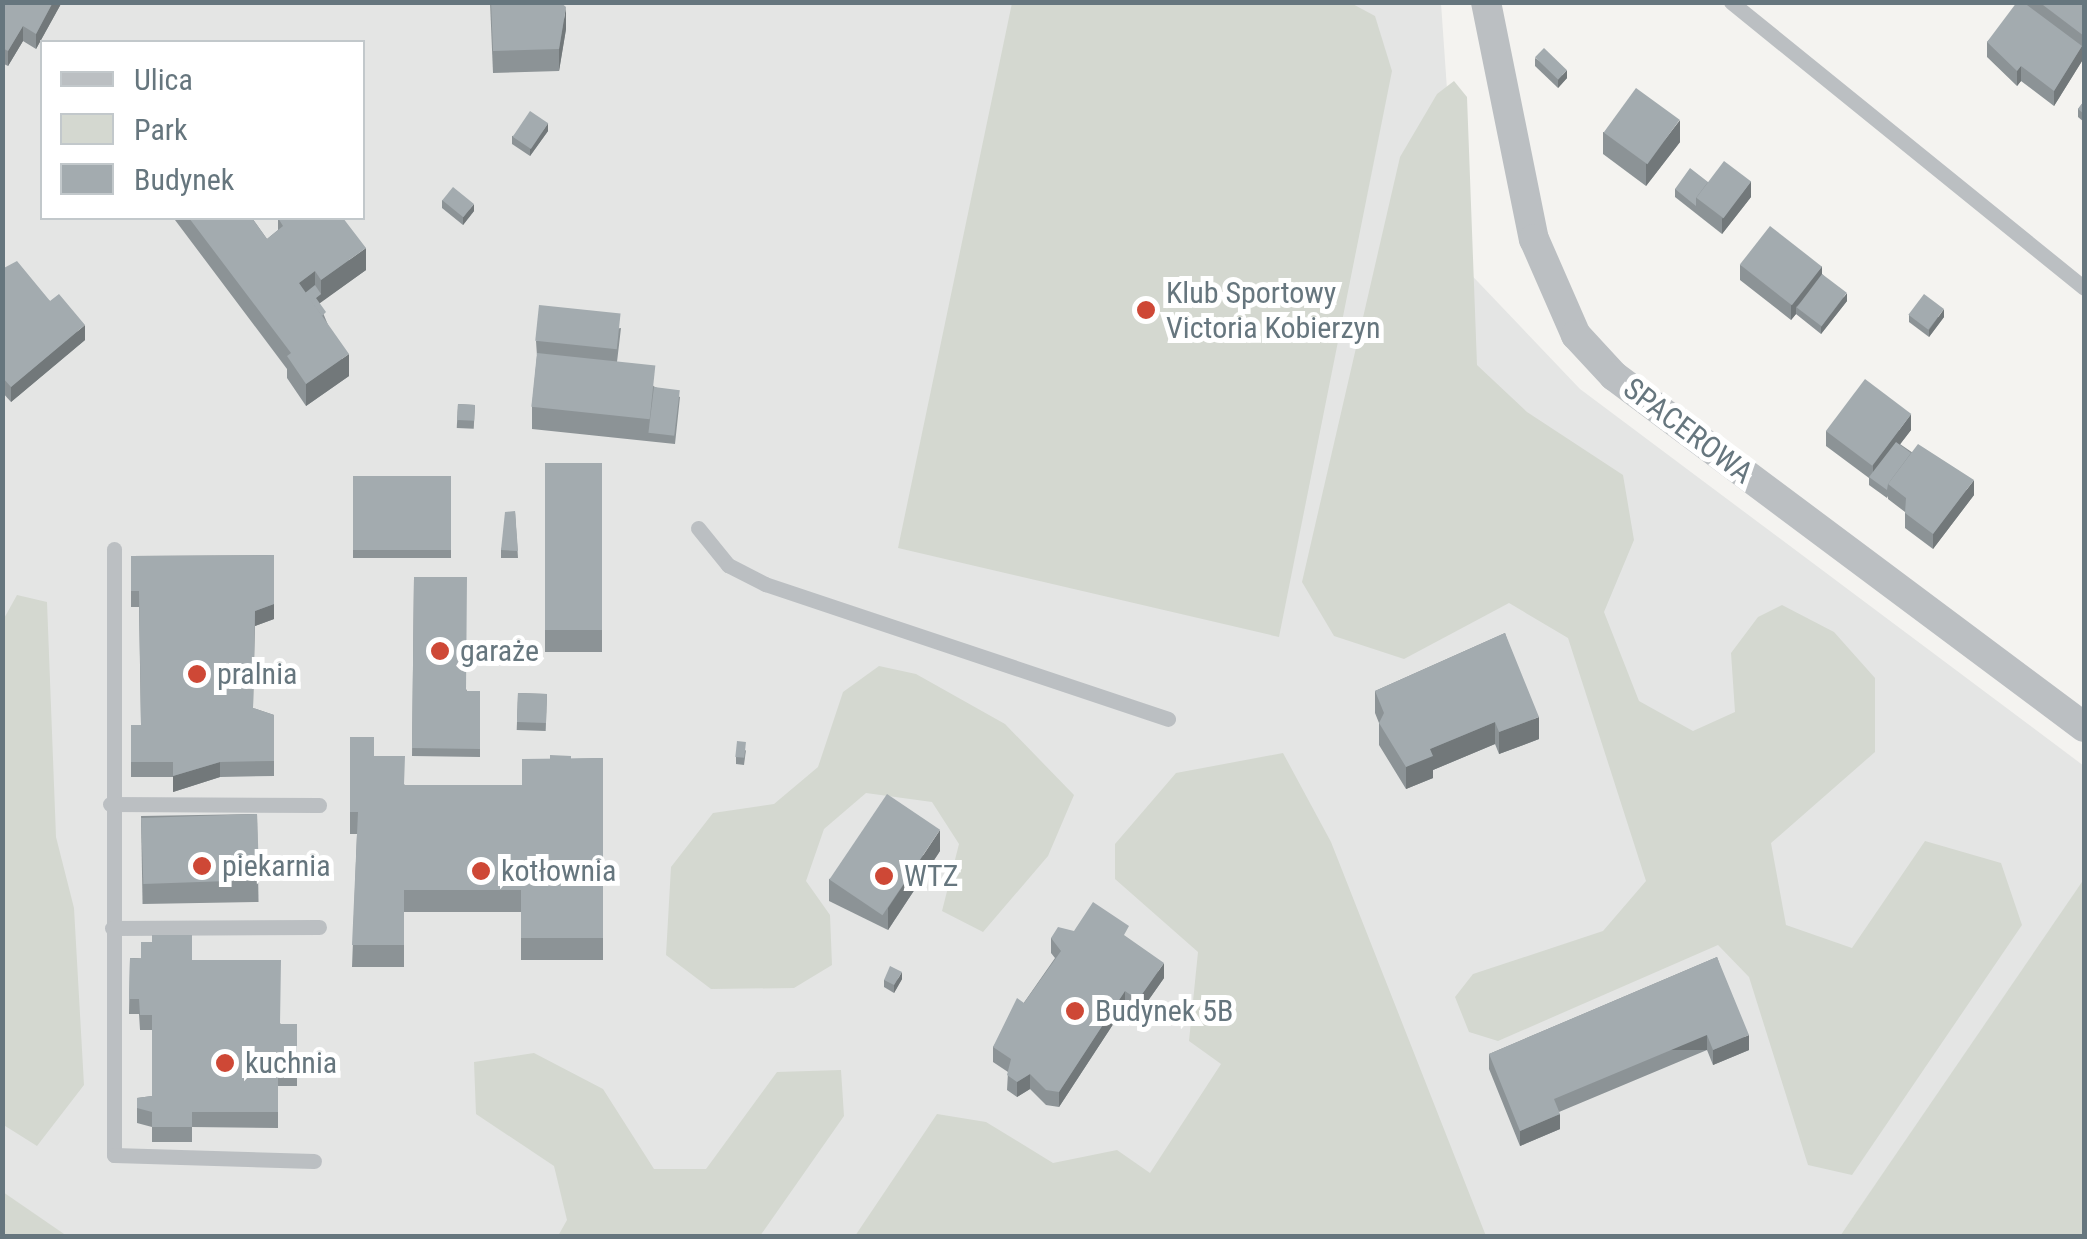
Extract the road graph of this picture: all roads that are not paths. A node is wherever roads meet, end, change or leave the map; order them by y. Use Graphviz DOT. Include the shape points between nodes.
graph roads {
  1 [pos="1486,2"];
  2 [pos="1731,2"];
  3 [pos="2084,288"];
  4 [pos="698,528"];
  5 [pos="114,549"];
  6 [pos="1168,719"];
  7 [pos="2084,727"];
  8 [pos="110,804"];
  9 [pos="320,805"];
  10 [pos="318,927"];
  11 [pos="112,928"];
  12 [pos="314,1161"];
  1 -- 7 [label="street, SPACEROWA" via="1534,239 1576,335 1614,376"];
  2 -- 3 [label="lane"];
  4 -- 6 [label="lane" via="728,565 766,584"];
  5 -- 8 [label="lane"];
  8 -- 9 [label="lane"];
  8 -- 11 [label="lane"];
  10 -- 11 [label="lane"];
  11 -- 12 [label="lane" via="114,1155"];
}
